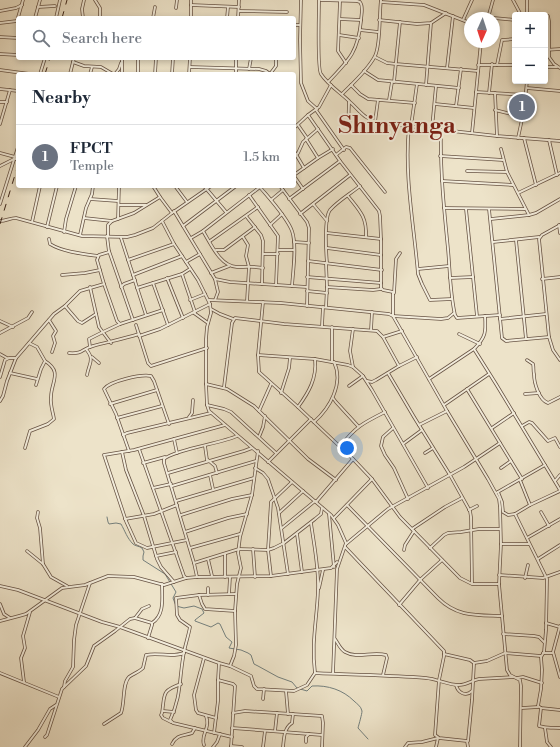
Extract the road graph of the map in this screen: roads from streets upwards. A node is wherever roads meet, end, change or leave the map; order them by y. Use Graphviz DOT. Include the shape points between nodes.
graph roads {
  1 [pos="23,0"];
  2 [pos="40,0"];
  3 [pos="60,0"];
  4 [pos="84,0"];
  5 [pos="95,0"];
  6 [pos="177,0"];
  7 [pos="192,0"];
  8 [pos="239,0"];
  9 [pos="302,0"];
  10 [pos="320,0"];
  11 [pos="418,0"];
  12 [pos="472,0"];
  13 [pos="493,0"];
  14 [pos="513,0"];
  15 [pos="528,0"];
  16 [pos="340,1"];
  17 [pos="380,1"];
  18 [pos="401,2"];
  19 [pos="418,4"];
  20 [pos="22,5"];
  21 [pos="191,5"];
  22 [pos="55,6"];
  23 [pos="38,7"];
  24 [pos="155,7"];
  25 [pos="228,7"];
  26 [pos="176,8"];
  27 [pos="239,8"];
  28 [pos="0,11"];
  29 [pos="239,11"];
  30 [pos="287,12"];
  31 [pos="492,12"];
  32 [pos="519,12"];
  33 [pos="527,12"];
  34 [pos="446,13"];
  35 [pos="19,16"];
  36 [pos="35,16"];
  37 [pos="56,16"];
  38 [pos="83,16"];
  39 [pos="100,16"];
  40 [pos="153,16"];
  41 [pos="191,16"];
  42 [pos="227,16"];
  43 [pos="238,16"];
  44 [pos="453,16"];
  45 [pos="548,16"];
  46 [pos="340,19"];
  47 [pos="500,19"];
  48 [pos="361,20"];
  49 [pos="379,20"];
  50 [pos="462,20"];
  51 [pos="512,20"];
  52 [pos="16,21"];
  53 [pos="400,22"];
  54 [pos="0,23"];
  55 [pos="431,23"];
  56 [pos="296,25"];
  57 [pos="300,25"];
  58 [pos="360,30"];
  59 [pos="378,32"];
  60 [pos="339,35"];
  61 [pos="0,37"];
  62 [pos="16,38"];
  63 [pos="359,38"];
  64 [pos="512,39"];
  65 [pos="479,48"];
  66 [pos="549,49"];
  67 [pos="560,49"];
  68 [pos="0,54"];
  69 [pos="16,55"];
  70 [pos="374,57"];
  71 [pos="44,60"];
  72 [pos="73,60"];
  73 [pos="74,60"];
  74 [pos="138,60"];
  75 [pos="156,60"];
  76 [pos="173,60"];
  77 [pos="190,60"];
  78 [pos="236,60"];
  79 [pos="251,60"];
  80 [pos="276,60"];
  81 [pos="122,62"];
  82 [pos="346,63"];
  83 [pos="396,64"];
  84 [pos="492,64"];
  85 [pos="478,65"];
  86 [pos="497,65"];
  87 [pos="512,65"];
  88 [pos="92,67"];
  89 [pos="190,67"];
  90 [pos="428,67"];
  91 [pos="548,67"];
  92 [pos="236,68"];
  93 [pos="446,68"];
  94 [pos="559,68"];
  95 [pos="249,69"];
  96 [pos="461,69"];
  97 [pos="0,70"];
  98 [pos="364,71"];
  99 [pos="478,71"];
  100 [pos="16,72"];
  101 [pos="41,72"];
  102 [pos="70,72"];
  103 [pos="91,72"];
  104 [pos="110,72"];
  105 [pos="118,72"];
  106 [pos="122,72"];
  107 [pos="138,72"];
  108 [pos="155,72"];
  109 [pos="172,72"];
  110 [pos="189,72"];
  111 [pos="236,72"];
  112 [pos="267,72"];
  113 [pos="272,72"];
  114 [pos="328,82"];
  115 [pos="393,82"];
  116 [pos="417,84"];
  117 [pos="527,84"];
  118 [pos="351,85"];
  119 [pos="426,85"];
  120 [pos="331,86"];
  121 [pos="436,86"];
  122 [pos="459,88"];
  123 [pos="527,88"];
  124 [pos="0,89"];
  125 [pos="10,90"];
  126 [pos="16,91"];
  127 [pos="560,91"];
  128 [pos="476,92"];
  129 [pos="489,93"];
  130 [pos="495,93"];
  131 [pos="342,94"];
  132 [pos="526,96"];
  133 [pos="378,100"];
  134 [pos="389,100"];
  135 [pos="350,101"];
  136 [pos="0,102"];
  137 [pos="7,102"];
  138 [pos="415,103"];
  139 [pos="434,104"];
  140 [pos="456,106"];
  141 [pos="474,108"];
  142 [pos="317,109"];
  143 [pos="495,110"];
  144 [pos="0,112"];
  145 [pos="3,113"];
  146 [pos="308,115"];
  147 [pos="523,117"];
  148 [pos="1,119"];
  149 [pos="375,122"];
  150 [pos="0,124"];
  151 [pos="296,125"];
  152 [pos="410,126"];
  153 [pos="296,127"];
  154 [pos="432,128"];
  155 [pos="318,129"];
  156 [pos="441,129"];
  157 [pos="356,132"];
  158 [pos="472,133"];
  159 [pos="497,136"];
  160 [pos="518,138"];
  161 [pos="524,138"];
  162 [pos="306,139"];
  163 [pos="549,140"];
  164 [pos="560,141"];
  165 [pos="333,149"];
  166 [pos="501,149"];
  167 [pos="344,150"];
  168 [pos="0,153"];
  169 [pos="16,154"];
  170 [pos="297,155"];
  171 [pos="336,155"];
  172 [pos="440,156"];
  173 [pos="15,158"];
  174 [pos="318,158"];
  175 [pos="504,160"];
  176 [pos="340,161"];
  177 [pos="0,166"];
  178 [pos="304,168"];
  179 [pos="467,171"];
  180 [pos="507,172"];
  181 [pos="560,173"];
  182 [pos="296,174"];
  183 [pos="557,174"];
  184 [pos="350,175"];
  185 [pos="296,179"];
  186 [pos="442,181"];
  187 [pos="513,185"];
  188 [pos="536,185"];
  189 [pos="360,186"];
  190 [pos="40,188"];
  191 [pos="57,188"];
  192 [pos="75,188"];
  193 [pos="93,188"];
  194 [pos="119,188"];
  195 [pos="154,188"];
  196 [pos="176,188"];
  197 [pos="233,188"];
  198 [pos="258,188"];
  199 [pos="262,188"];
  200 [pos="207,189"];
  201 [pos="303,189"];
  202 [pos="283,190"];
  203 [pos="385,192"];
  204 [pos="518,193"];
  205 [pos="249,195"];
  206 [pos="348,196"];
  207 [pos="160,197"];
  208 [pos="90,199"];
  209 [pos="289,199"];
  210 [pos="560,199"];
  211 [pos="216,200"];
  212 [pos="271,200"];
  213 [pos="119,201"];
  214 [pos="187,202"];
  215 [pos="0,204"];
  216 [pos="313,204"];
  217 [pos="118,205"];
  218 [pos="147,206"];
  219 [pos="258,207"];
  220 [pos="444,208"];
  221 [pos="466,209"];
  222 [pos="489,209"];
  223 [pos="525,209"];
  224 [pos="173,212"];
  225 [pos="226,212"];
  226 [pos="329,212"];
  227 [pos="282,214"];
  228 [pos="300,214"];
  229 [pos="529,215"];
  230 [pos="246,216"];
  231 [pos="323,216"];
  232 [pos="84,218"];
  233 [pos="118,219"];
  234 [pos="491,219"];
  235 [pos="112,220"];
  236 [pos="0,221"];
  237 [pos="162,221"];
  238 [pos="327,221"];
  239 [pos="32,222"];
  240 [pos="270,225"];
  241 [pos="559,225"];
  242 [pos="48,226"];
  243 [pos="183,226"];
  244 [pos="255,227"];
  245 [pos="203,231"];
  246 [pos="64,232"];
  247 [pos="326,232"];
  248 [pos="560,233"];
  249 [pos="80,236"];
  250 [pos="107,236"];
  251 [pos="243,237"];
  252 [pos="366,237"];
  253 [pos="539,237"];
  254 [pos="121,238"];
  255 [pos="191,238"];
  256 [pos="49,239"];
  257 [pos="381,239"];
  258 [pos="516,240"];
  259 [pos="210,242"];
  260 [pos="294,242"];
  261 [pos="493,242"];
  262 [pos="309,243"];
  263 [pos="174,244"];
  264 [pos="327,248"];
  265 [pos="215,250"];
  266 [pos="278,250"];
  267 [pos="294,250"];
  268 [pos="109,251"];
  269 [pos="400,253"];
  270 [pos="200,254"];
  271 [pos="263,254"];
  272 [pos="278,254"];
  273 [pos="381,255"];
  274 [pos="98,256"];
  275 [pos="182,256"];
  276 [pos="128,260"];
  277 [pos="308,261"];
  278 [pos="186,262"];
  279 [pos="327,263"];
  280 [pos="230,266"];
  281 [pos="449,266"];
  282 [pos="249,268"];
  283 [pos="263,268"];
  284 [pos="190,269"];
  285 [pos="418,269"];
  286 [pos="100,270"];
  287 [pos="382,270"];
  288 [pos="211,273"];
  289 [pos="182,274"];
  290 [pos="62,275"];
  291 [pos="133,275"];
  292 [pos="307,277"];
  293 [pos="473,277"];
  294 [pos="560,277"];
  295 [pos="167,278"];
  296 [pos="327,278"];
  297 [pos="450,278"];
  298 [pos="215,279"];
  299 [pos="542,279"];
  300 [pos="135,280"];
  301 [pos="153,283"];
  302 [pos="249,283"];
  303 [pos="381,283"];
  304 [pos="104,284"];
  305 [pos="262,284"];
  306 [pos="276,285"];
  307 [pos="292,286"];
  308 [pos="90,287"];
  309 [pos="121,287"];
  310 [pos="307,287"];
  311 [pos="327,287"];
  312 [pos="137,288"];
  313 [pos="381,289"];
  314 [pos="307,291"];
  315 [pos="327,293"];
  316 [pos="205,294"];
  317 [pos="393,294"];
  318 [pos="452,299"];
  319 [pos="190,300"];
  320 [pos="209,300"];
  321 [pos="215,300"];
  322 [pos="247,301"];
  323 [pos="263,302"];
  324 [pos="210,304"];
  325 [pos="65,306"];
  326 [pos="307,306"];
  327 [pos="324,308"];
  328 [pos="211,309"];
  329 [pos="163,310"];
  330 [pos="32,312"];
  331 [pos="195,312"];
  332 [pos="372,312"];
  333 [pos="454,313"];
  334 [pos="96,314"];
  335 [pos="546,314"];
  336 [pos="146,315"];
  337 [pos="393,315"];
  338 [pos="500,315"];
  339 [pos="477,316"];
  340 [pos="486,316"];
  341 [pos="524,317"];
  342 [pos="183,318"];
  343 [pos="233,319"];
  344 [pos="500,319"];
  345 [pos="49,320"];
  346 [pos="133,320"];
  347 [pos="0,321"];
  348 [pos="262,322"];
  349 [pos="208,323"];
  350 [pos="120,324"];
  351 [pos="136,325"];
  352 [pos="168,325"];
  353 [pos="322,326"];
  354 [pos="13,327"];
  355 [pos="332,327"];
  356 [pos="353,329"];
  357 [pos="371,330"];
  358 [pos="402,331"];
  359 [pos="0,332"];
  360 [pos="103,332"];
  361 [pos="459,334"];
  362 [pos="139,335"];
  363 [pos="384,337"];
  364 [pos="548,337"];
  365 [pos="526,339"];
  366 [pos="29,343"];
  367 [pos="111,343"];
  368 [pos="480,344"];
  369 [pos="90,347"];
  370 [pos="206,348"];
  371 [pos="86,350"];
  372 [pos="474,350"];
  373 [pos="52,352"];
  374 [pos="69,353"];
  375 [pos="0,354"];
  376 [pos="258,355"];
  377 [pos="91,356"];
  378 [pos="417,357"];
  379 [pos="7,358"];
  380 [pos="16,358"];
  381 [pos="290,358"];
  382 [pos="315,359"];
  383 [pos="527,360"];
  384 [pos="560,360"];
  385 [pos="45,361"];
  386 [pos="333,362"];
  387 [pos="99,363"];
  388 [pos="399,366"];
  389 [pos="353,367"];
  390 [pos="10,373"];
  391 [pos="388,373"];
  392 [pos="489,374"];
  393 [pos="0,375"];
  394 [pos="87,375"];
  395 [pos="363,376"];
  396 [pos="37,379"];
  397 [pos="429,379"];
  398 [pos="366,380"];
  399 [pos="206,384"];
  400 [pos="271,384"];
  401 [pos="36,385"];
  402 [pos="349,386"];
  403 [pos="224,387"];
  404 [pos="467,389"];
  405 [pos="157,390"];
  406 [pos="281,392"];
  407 [pos="539,392"];
  408 [pos="525,394"];
  409 [pos="333,397"];
  410 [pos="560,397"];
  411 [pos="193,400"];
  412 [pos="0,401"];
  413 [pos="110,404"];
  414 [pos="208,405"];
  415 [pos="444,405"];
  416 [pos="162,406"];
  417 [pos="298,407"];
  418 [pos="193,410"];
  419 [pos="259,411"];
  420 [pos="447,411"];
  421 [pos="385,412"];
  422 [pos="211,413"];
  423 [pos="514,413"];
  424 [pos="200,416"];
  425 [pos="265,416"];
  426 [pos="117,418"];
  427 [pos="311,419"];
  428 [pos="185,420"];
  429 [pos="314,422"];
  430 [pos="169,424"];
  431 [pos="225,425"];
  432 [pos="419,425"];
  433 [pos="359,426"];
  434 [pos="522,426"];
  435 [pos="393,428"];
  436 [pos="492,428"];
  437 [pos="422,430"];
  438 [pos="123,435"];
  439 [pos="238,436"];
  440 [pos="259,438"];
  441 [pos="174,439"];
  442 [pos="289,440"];
  443 [pos="500,443"];
  444 [pos="403,444"];
  445 [pos="205,446"];
  446 [pos="560,446"];
  447 [pos="340,447"];
  448 [pos="25,448"];
  449 [pos="252,448"];
  450 [pos="433,448"];
  451 [pos="139,449"];
  452 [pos="128,451"];
  453 [pos="258,451"];
  454 [pos="122,452"];
  455 [pos="178,453"];
  456 [pos="276,453"];
  457 [pos="425,453"];
  458 [pos="165,457"];
  459 [pos="353,459"];
  460 [pos="476,459"];
  461 [pos="208,461"];
  462 [pos="256,461"];
  463 [pos="511,461"];
  464 [pos="268,462"];
  465 [pos="143,463"];
  466 [pos="546,465"];
  467 [pos="255,468"];
  468 [pos="501,468"];
  469 [pos="168,473"];
  470 [pos="217,473"];
  471 [pos="210,475"];
  472 [pos="450,475"];
  473 [pos="560,475"];
  474 [pos="254,478"];
  475 [pos="372,479"];
  476 [pos="521,479"];
  477 [pos="336,480"];
  478 [pos="554,481"];
  479 [pos="292,482"];
  480 [pos="172,485"];
  481 [pos="153,488"];
  482 [pos="428,488"];
  483 [pos="213,489"];
  484 [pos="303,491"];
  485 [pos="560,491"];
  486 [pos="497,493"];
  487 [pos="252,495"];
  488 [pos="274,498"];
  489 [pos="462,498"];
  490 [pos="408,499"];
  491 [pos="176,501"];
  492 [pos="315,502"];
  493 [pos="178,505"];
  494 [pos="347,505"];
  495 [pos="530,505"];
  496 [pos="477,506"];
  497 [pos="392,507"];
  498 [pos="322,508"];
  499 [pos="469,510"];
  500 [pos="38,512"];
  501 [pos="160,512"];
  502 [pos="541,512"];
  503 [pos="279,513"];
  504 [pos="247,514"];
  505 [pos="329,514"];
  506 [pos="515,514"];
  507 [pos="180,515"];
  508 [pos="144,516"];
  509 [pos="125,518"];
  510 [pos="334,518"];
  511 [pos="560,519"];
  512 [pos="311,523"];
  513 [pos="368,526"];
  514 [pos="549,526"];
  515 [pos="282,528"];
  516 [pos="500,529"];
  517 [pos="413,530"];
  518 [pos="471,530"];
  519 [pos="185,532"];
  520 [pos="240,534"];
  521 [pos="297,534"];
  522 [pos="527,538"];
  523 [pos="187,540"];
  524 [pos="173,543"];
  525 [pos="284,543"];
  526 [pos="501,544"];
  527 [pos="530,544"];
  528 [pos="560,545"];
  529 [pos="346,546"];
  530 [pos="153,547"];
  531 [pos="190,548"];
  532 [pos="430,548"];
  533 [pos="238,549"];
  534 [pos="253,549"];
  535 [pos="268,550"];
  536 [pos="404,550"];
  537 [pos="27,551"];
  538 [pos="176,552"];
  539 [pos="225,553"];
  540 [pos="156,556"];
  541 [pos="340,557"];
  542 [pos="208,559"];
  543 [pos="538,559"];
  544 [pos="442,560"];
  545 [pos="194,563"];
  546 [pos="43,564"];
  547 [pos="528,565"];
  548 [pos="334,567"];
  549 [pos="317,570"];
  550 [pos="323,570"];
  551 [pos="302,572"];
  552 [pos="560,572"];
  553 [pos="288,574"];
  554 [pos="499,575"];
  555 [pos="212,576"];
  556 [pos="271,576"];
  557 [pos="197,577"];
  558 [pos="225,577"];
  559 [pos="230,577"];
  560 [pos="239,577"];
  561 [pos="255,577"];
  562 [pos="186,578"];
  563 [pos="525,578"];
  564 [pos="547,578"];
  565 [pos="421,579"];
  566 [pos="174,582"];
  567 [pos="90,583"];
  568 [pos="162,584"];
  569 [pos="472,584"];
  570 [pos="498,584"];
  571 [pos="0,586"];
  572 [pos="69,586"];
  573 [pos="208,588"];
  574 [pos="318,590"];
  575 [pos="229,594"];
  576 [pos="236,594"];
  577 [pos="199,595"];
  578 [pos="208,595"];
  579 [pos="44,601"];
  580 [pos="0,604"];
  581 [pos="399,604"];
  582 [pos="149,606"];
  583 [pos="31,611"];
  584 [pos="235,611"];
  585 [pos="80,614"];
  586 [pos="502,616"];
  587 [pos="11,618"];
  588 [pos="135,618"];
  589 [pos="0,620"];
  590 [pos="152,623"];
  591 [pos="546,624"];
  592 [pos="560,626"];
  593 [pos="120,627"];
  594 [pos="503,634"];
  595 [pos="545,634"];
  596 [pos="539,637"];
  597 [pos="148,638"];
  598 [pos="334,638"];
  599 [pos="544,642"];
  600 [pos="184,652"];
  601 [pos="505,653"];
  602 [pos="543,653"];
  603 [pos="553,653"];
  604 [pos="444,654"];
  605 [pos="541,656"];
  606 [pos="204,658"];
  607 [pos="219,663"];
  608 [pos="474,663"];
  609 [pos="230,666"];
  610 [pos="0,673"];
  611 [pos="315,673"];
  612 [pos="333,674"];
  613 [pos="383,675"];
  614 [pos="513,677"];
  615 [pos="560,677"];
  616 [pos="517,678"];
  617 [pos="218,680"];
  618 [pos="439,680"];
  619 [pos="24,682"];
  620 [pos="472,682"];
  621 [pos="542,683"];
  622 [pos="181,684"];
  623 [pos="456,685"];
  624 [pos="64,687"];
  625 [pos="264,689"];
  626 [pos="286,691"];
  627 [pos="472,691"];
  628 [pos="59,697"];
  629 [pos="263,699"];
  630 [pos="56,705"];
  631 [pos="538,706"];
  632 [pos="522,708"];
  633 [pos="541,708"];
  634 [pos="560,710"];
  635 [pos="163,711"];
  636 [pos="174,712"];
  637 [pos="233,713"];
  638 [pos="277,713"];
  639 [pos="288,714"];
  640 [pos="293,714"];
  641 [pos="205,715"];
  642 [pos="216,718"];
  643 [pos="171,722"];
  644 [pos="104,724"];
  645 [pos="194,728"];
  646 [pos="232,728"];
  647 [pos="544,728"];
  648 [pos="560,728"];
  649 [pos="206,731"];
  650 [pos="264,731"];
  651 [pos="275,731"];
  652 [pos="285,732"];
  653 [pos="214,733"];
  654 [pos="220,734"];
  655 [pos="309,734"];
  656 [pos="322,735"];
  657 [pos="232,736"];
  658 [pos="45,737"];
  659 [pos="438,738"];
  660 [pos="264,742"];
  661 [pos="306,742"];
  662 [pos="468,742"];
  663 [pos="172,744"];
  664 [pos="204,745"];
  665 [pos="231,746"];
  666 [pos="25,747"];
  667 [pos="213,747"];
  668 [pos="242,747"];
  669 [pos="263,747"];
  670 [pos="266,747"];
  671 [pos="283,747"];
  672 [pos="322,747"];
  673 [pos="406,747"];
  674 [pos="436,747"];
  675 [pos="468,747"];
  676 [pos="520,747"];
  677 [pos="551,747"];
  1 -- 20 [label="street"];
  2 -- 23 [label="street"];
  3 -- 37 [label="street"];
  4 -- 38 [label="street"];
  5 -- 39 [label="street" via="100,7"];
  6 -- 26 [label="street"];
  7 -- 21 [label="street"];
  8 -- 27 [label="street"];
  9 -- 57 [label="street"];
  10 -- 16 [label="street"];
  10 -- 114 [label="street" via="319,69"];
  11 -- 19 [label="street"];
  12 -- 50 [label="street"];
  13 -- 31 [label="street"];
  14 -- 32 [label="street"];
  15 -- 33 [label="street"];
  16 -- 46 [label="street"];
  16 -- 48 [label="street" via="360,2"];
  17 -- 18 [label="street"];
  17 -- 49 [label="street"];
  18 -- 19 [label="street"];
  19 -- 34 [label="street"];
  20 -- 28 [label="street"];
  20 -- 35 [label="street"];
  21 -- 25 [label="street"];
  21 -- 41 [label="street"];
  22 -- 23 [label="street"];
  23 -- 36 [label="street"];
  24 -- 40 [label="street"];
  25 -- 27 [label="street"];
  25 -- 42 [label="street"];
  27 -- 29 [label="street"];
  29 -- 30 [label="street"];
  29 -- 43 [label="street"];
  34 -- 44 [label="street"];
  34 -- 55 [label="street"];
  44 -- 50 [label="street"];
  44 -- 93 [label="street"];
  45 -- 66 [label="street"];
  46 -- 48 [label="street"];
  46 -- 60 [label="street"];
  47 -- 51 [label="street"];
  48 -- 58 [label="street"];
  49 -- 53 [label="street"];
  49 -- 59 [label="street"];
  52 -- 54 [label="street"];
  53 -- 55 [label="street"];
  53 -- 83 [label="street"];
  55 -- 90 [label="street"];
  56 -- 57 [label="street"];
  57 -- 142 [label="street" via="300,83 308,101"];
  58 -- 59 [label="street"];
  58 -- 63 [label="street"];
  59 -- 70 [label="street"];
  60 -- 63 [label="street"];
  60 -- 82 [label="street" via="338,51"];
  61 -- 62 [label="street"];
  63 -- 82 [label="street"];
  64 -- 86 [label="street" via="502,40"];
  65 -- 85 [label="street"];
  66 -- 67 [label="street"];
  66 -- 94 [label="street" via="550,60"];
  68 -- 69 [label="street"];
  70 -- 83 [label="street"];
  70 -- 98 [label="street"];
  71 -- 101 [label="street"];
  72 -- 102 [label="street"];
  73 -- 88 [label="street"];
  74 -- 107 [label="street"];
  75 -- 108 [label="street"];
  76 -- 109 [label="street"];
  77 -- 89 [label="street"];
  78 -- 92 [label="street"];
  79 -- 95 [label="street"];
  80 -- 113 [label="street" via="276,66"];
  81 -- 105 [label="street"];
  81 -- 106 [label="street"];
  82 -- 114 [label="street"];
  83 -- 90 [label="street"];
  83 -- 115 [label="street"];
  84 -- 85 [label="street"];
  84 -- 86 [label="street"];
  84 -- 129 [label="street"];
  85 -- 99 [label="street"];
  86 -- 87 [label="street"];
  88 -- 103 [label="street"];
  88 -- 104 [label="street" via="101,67"];
  89 -- 92 [label="street"];
  89 -- 110 [label="street"];
  90 -- 93 [label="street"];
  90 -- 119 [label="street"];
  91 -- 94 [label="street"];
  92 -- 95 [label="street"];
  92 -- 111 [label="street"];
  93 -- 96 [label="street"];
  95 -- 112 [label="street"];
  96 -- 99 [label="street"];
  96 -- 122 [label="street"];
  97 -- 100 [label="street"];
  98 -- 115 [label="street" via="378,80"];
  98 -- 118 [label="street"];
  99 -- 128 [label="street"];
  114 -- 120 [label="street"];
  115 -- 116 [label="street"];
  115 -- 134 [label="street"];
  116 -- 119 [label="street"];
  116 -- 138 [label="street"];
  117 -- 123 [label="street"];
  118 -- 131 [label="street"];
  118 -- 133 [label="street" via="368,99"];
  119 -- 121 [label="street"];
  120 -- 131 [label="street"];
  120 -- 142 [label="street"];
  121 -- 122 [label="street"];
  121 -- 139 [label="street"];
  122 -- 140 [label="street"];
  123 -- 127 [label="street"];
  123 -- 132 [label="street"];
  124 -- 125 [label="street"];
  125 -- 126 [label="street"];
  125 -- 137 [label="street"];
  128 -- 129 [label="street"];
  128 -- 141 [label="street"];
  129 -- 130 [label="street"];
  130 -- 132 [label="street"];
  130 -- 143 [label="street"];
  131 -- 135 [label="street"];
  132 -- 147 [label="street"];
  133 -- 134 [label="street"];
  133 -- 149 [label="street"];
  134 -- 138 [label="street"];
  135 -- 149 [label="street" via="365,117"];
  135 -- 157 [label="street" via="349,122"];
  136 -- 137 [label="street"];
  137 -- 145 [label="street"];
  138 -- 152 [label="street"];
  139 -- 140 [label="street"];
  139 -- 154 [label="street"];
  140 -- 141 [label="street"];
  141 -- 158 [label="street"];
  142 -- 146 [label="street"];
  142 -- 167 [label="street"];
  143 -- 147 [label="street"];
  143 -- 159 [label="street"];
  144 -- 145 [label="street"];
  145 -- 148 [label="street"];
  146 -- 151 [label="street"];
  146 -- 155 [label="street"];
  147 -- 160 [label="street"];
  148 -- 150 [label="street"];
  149 -- 152 [label="street"];
  152 -- 154 [label="street"];
  152 -- 285 [label="street" via="407,167"];
  153 -- 162 [label="street"];
  154 -- 156 [label="street"];
  155 -- 162 [label="street"];
  155 -- 165 [label="street"];
  156 -- 158 [label="street"];
  156 -- 172 [label="street"];
  158 -- 159 [label="street"];
  159 -- 160 [label="street"];
  160 -- 161 [label="street"];
  161 -- 163 [label="street"];
  161 -- 188 [label="street"];
  162 -- 170 [label="street"];
  162 -- 174 [label="street"];
  163 -- 164 [label="street"];
  163 -- 183 [label="street"];
  165 -- 171 [label="street"];
  165 -- 174 [label="street"];
  166 -- 175 [label="street"];
  167 -- 171 [label="street"];
  167 -- 203 [label="street" via="346,147 350,148"];
  168 -- 173 [label="street"];
  169 -- 173 [label="street"];
  170 -- 178 [label="street"];
  171 -- 176 [label="street"];
  172 -- 175 [label="street"];
  172 -- 186 [label="street"];
  173 -- 177 [label="street"];
  173 -- 215 [label="street"];
  174 -- 178 [label="street"];
  175 -- 180 [label="street"];
  176 -- 184 [label="street"];
  176 -- 201 [label="street"];
  178 -- 182 [label="street"];
  179 -- 180 [label="street"];
  180 -- 187 [label="street"];
  181 -- 183 [label="street"];
  183 -- 188 [label="street"];
  184 -- 189 [label="street"];
  184 -- 216 [label="street"];
  185 -- 201 [label="street"];
  186 -- 187 [label="street"];
  186 -- 220 [label="street"];
  187 -- 204 [label="street"];
  188 -- 204 [label="street"];
  189 -- 206 [label="street"];
  189 -- 257 [label="street" via="379,211"];
  190 -- 239 [label="street"];
  191 -- 242 [label="street"];
  192 -- 246 [label="street"];
  193 -- 208 [label="street"];
  194 -- 213 [label="street"];
  195 -- 207 [label="street"];
  196 -- 214 [label="street"];
  197 -- 211 [label="street"];
  198 -- 205 [label="street"];
  199 -- 212 [label="street"];
  200 -- 211 [label="street"];
  200 -- 214 [label="street"];
  201 -- 209 [label="street"];
  202 -- 209 [label="street"];
  202 -- 212 [label="street"];
  204 -- 223 [label="street"];
  205 -- 219 [label="street"];
  205 -- 225 [label="street"];
  206 -- 226 [label="street"];
  206 -- 252 [label="street" via="366,222"];
  207 -- 218 [label="street"];
  207 -- 224 [label="street"];
  208 -- 213 [label="street"];
  208 -- 232 [label="street"];
  209 -- 228 [label="street"];
  210 -- 229 [label="street"];
  211 -- 225 [label="street"];
  211 -- 243 [label="street"];
  212 -- 227 [label="street"];
  213 -- 217 [label="street"];
  214 -- 224 [label="street"];
  216 -- 228 [label="street"];
  216 -- 231 [label="street"];
  217 -- 218 [label="street"];
  217 -- 233 [label="street"];
  218 -- 233 [label="street"];
  219 -- 230 [label="street"];
  219 -- 240 [label="street"];
  220 -- 221 [label="street"];
  220 -- 281 [label="street"];
  221 -- 222 [label="street"];
  221 -- 293 [label="street"];
  222 -- 223 [label="street"];
  222 -- 234 [label="street"];
  223 -- 229 [label="street"];
  224 -- 237 [label="street"];
  224 -- 243 [label="street"];
  225 -- 245 [label="street"];
  226 -- 231 [label="street"];
  226 -- 238 [label="street"];
  227 -- 240 [label="street"];
  227 -- 260 [label="street" via="291,228"];
  228 -- 262 [label="street" via="308,225"];
  229 -- 234 [label="street"];
  230 -- 244 [label="street"];
  230 -- 259 [label="street"];
  231 -- 238 [label="street"];
  232 -- 235 [label="street"];
  232 -- 249 [label="street"];
  233 -- 235 [label="street"];
  234 -- 261 [label="street"];
  235 -- 250 [label="street" via="108,225"];
  236 -- 239 [label="street" via="13,218"];
  237 -- 254 [label="street" via="145,232"];
  237 -- 263 [label="street"];
  238 -- 247 [label="street"];
  239 -- 242 [label="street"];
  240 -- 266 [label="street" via="278,236"];
  241 -- 248 [label="street"];
  241 -- 253 [label="street"];
  242 -- 246 [label="street"];
  243 -- 255 [label="street"];
  244 -- 251 [label="street"];
  244 -- 271 [label="street" via="262,238"];
  245 -- 255 [label="street"];
  245 -- 259 [label="street"];
  246 -- 249 [label="street"];
  247 -- 252 [label="street"];
  247 -- 264 [label="street"];
  249 -- 250 [label="street"];
  250 -- 254 [label="street"];
  250 -- 268 [label="street"];
  251 -- 265 [label="street" via="224,250"];
  251 -- 282 [label="street" via="248,245 246,256"];
  252 -- 257 [label="street"];
  253 -- 258 [label="street"];
  253 -- 299 [label="street"];
  254 -- 276 [label="street"];
  255 -- 270 [label="street"];
  256 -- 274 [label="street" via="50,244 56,247"];
  257 -- 273 [label="street"];
  258 -- 261 [label="street"];
  258 -- 341 [label="street"];
  259 -- 265 [label="street"];
  260 -- 262 [label="street"];
  260 -- 267 [label="street"];
  261 -- 338 [label="street"];
  262 -- 277 [label="street"];
  263 -- 275 [label="street"];
  263 -- 276 [label="street"];
  264 -- 273 [label="street"];
  264 -- 279 [label="street"];
  265 -- 280 [label="street"];
  266 -- 267 [label="street"];
  266 -- 272 [label="street"];
  267 -- 307 [label="street"];
  268 -- 274 [label="street"];
  268 -- 309 [label="street"];
  269 -- 317 [label="street" via="396,259"];
  270 -- 278 [label="street"];
  270 -- 288 [label="street"];
  271 -- 272 [label="street"];
  271 -- 283 [label="street"];
  272 -- 306 [label="street"];
  273 -- 287 [label="street"];
  274 -- 286 [label="street"];
  275 -- 278 [label="street"];
  275 -- 291 [label="street"];
  276 -- 291 [label="street"];
  277 -- 279 [label="street"];
  277 -- 292 [label="street"];
  278 -- 284 [label="street"];
  279 -- 287 [label="street"];
  279 -- 296 [label="street"];
  280 -- 282 [label="street"];
  280 -- 288 [label="street"];
  281 -- 285 [label="street"];
  281 -- 297 [label="street"];
  282 -- 283 [label="street"];
  282 -- 302 [label="street"];
  283 -- 305 [label="street"];
  284 -- 289 [label="street"];
  284 -- 316 [label="street"];
  285 -- 318 [label="street" via="430,300"];
  286 -- 290 [label="street"];
  286 -- 304 [label="street"];
  287 -- 303 [label="street"];
  288 -- 298 [label="street"];
  289 -- 295 [label="street"];
  289 -- 319 [label="street"];
  291 -- 300 [label="street"];
  292 -- 296 [label="street"];
  292 -- 310 [label="street"];
  293 -- 297 [label="street"];
  293 -- 339 [label="street"];
  294 -- 299 [label="street"];
  295 -- 301 [label="street"];
  295 -- 342 [label="street"];
  296 -- 303 [label="street"];
  296 -- 311 [label="street"];
  297 -- 318 [label="street"];
  298 -- 302 [label="street"];
  298 -- 321 [label="street" via="218,292"];
  299 -- 335 [label="street"];
  300 -- 309 [label="street"];
  300 -- 312 [label="street"];
  301 -- 312 [label="street"];
  301 -- 329 [label="street"];
  302 -- 305 [label="street"];
  302 -- 322 [label="street"];
  303 -- 313 [label="street"];
  304 -- 308 [label="street"];
  304 -- 350 [label="street" via="116,321"];
  305 -- 306 [label="street"];
  306 -- 307 [label="street"];
  307 -- 310 [label="street"];
  308 -- 325 [label="street" via="80,291"];
  308 -- 334 [label="street"];
  309 -- 346 [label="street"];
  310 -- 314 [label="street"];
  311 -- 313 [label="street"];
  311 -- 315 [label="street"];
  312 -- 336 [label="street"];
  313 -- 317 [label="street"];
  314 -- 315 [label="street"];
  314 -- 326 [label="street"];
  315 -- 327 [label="street"];
  316 -- 319 [label="street"];
  316 -- 320 [label="street"];
  317 -- 337 [label="street"];
  318 -- 333 [label="street"];
  319 -- 331 [label="street"];
  320 -- 321 [label="street"];
  320 -- 324 [label="street"];
  321 -- 322 [label="street"];
  322 -- 323 [label="street"];
  323 -- 326 [label="street"];
  323 -- 348 [label="street"];
  324 -- 328 [label="street"];
  324 -- 331 [label="street"];
  325 -- 334 [label="street" via="82,323"];
  325 -- 345 [label="street"];
  326 -- 327 [label="street"];
  327 -- 332 [label="street"];
  327 -- 353 [label="street"];
  328 -- 343 [label="street"];
  328 -- 349 [label="street"];
  329 -- 336 [label="street"];
  329 -- 352 [label="street"];
  330 -- 354 [label="street" via="28,318"];
  331 -- 342 [label="street"];
  331 -- 349 [label="street"];
  332 -- 337 [label="street"];
  332 -- 357 [label="street"];
  333 -- 337 [label="street" via="442,319"];
  333 -- 339 [label="street" via="457,318"];
  334 -- 360 [label="street"];
  335 -- 341 [label="street"];
  335 -- 364 [label="street"];
  336 -- 346 [label="street"];
  337 -- 358 [label="street"];
  338 -- 340 [label="street"];
  338 -- 344 [label="street"];
  339 -- 340 [label="street"];
  340 -- 368 [label="street" via="485,336"];
  341 -- 344 [label="street"];
  341 -- 365 [label="street"];
  342 -- 352 [label="street"];
  343 -- 348 [label="street"];
  343 -- 403 [label="street"];
  344 -- 365 [label="street" via="501,335 504,340"];
  345 -- 366 [label="street"];
  345 -- 373 [label="street" via="56,331 53,336 55,343"];
  346 -- 350 [label="street"];
  347 -- 354 [label="street"];
  348 -- 353 [label="street"];
  348 -- 376 [label="street"];
  349 -- 370 [label="street"];
  350 -- 360 [label="street"];
  351 -- 362 [label="street"];
  352 -- 362 [label="street"];
  353 -- 355 [label="street"];
  354 -- 359 [label="street"];
  355 -- 356 [label="street"];
  355 -- 386 [label="street"];
  356 -- 357 [label="street"];
  356 -- 389 [label="street" via="350,351"];
  357 -- 363 [label="street" via="380,332"];
  358 -- 363 [label="street"];
  358 -- 378 [label="street"];
  360 -- 367 [label="street"];
  360 -- 369 [label="street" via="88,339"];
  361 -- 368 [label="street"];
  362 -- 367 [label="street"];
  362 -- 370 [label="street" via="151,366"];
  363 -- 388 [label="street"];
  364 -- 365 [label="street"];
  364 -- 384 [label="street"];
  366 -- 380 [label="street"];
  366 -- 385 [label="street" via="37,347"];
  367 -- 369 [label="street"];
  368 -- 372 [label="street"];
  369 -- 371 [label="street"];
  370 -- 399 [label="street"];
  371 -- 374 [label="street"];
  371 -- 377 [label="street"];
  372 -- 392 [label="street"];
  372 -- 397 [label="street"];
  375 -- 379 [label="street"];
  376 -- 381 [label="street"];
  376 -- 400 [label="street" via="259,372"];
  377 -- 387 [label="street"];
  377 -- 394 [label="street"];
  378 -- 388 [label="street"];
  378 -- 397 [label="street"];
  379 -- 380 [label="street"];
  379 -- 393 [label="street"];
  380 -- 390 [label="street"];
  381 -- 382 [label="street"];
  381 -- 406 [label="street"];
  382 -- 386 [label="street"];
  382 -- 417 [label="street" via="310,389"];
  383 -- 407 [label="street" via="534,366"];
  385 -- 396 [label="street"];
  385 -- 448 [label="street" via="54,368 55,374 51,396 54,419 30,431"];
  386 -- 389 [label="street"];
  386 -- 409 [label="street" via="338,375"];
  388 -- 391 [label="street"];
  389 -- 395 [label="street"];
  390 -- 396 [label="street"];
  390 -- 412 [label="street"];
  391 -- 398 [label="street" via="374,382"];
  391 -- 432 [label="street"];
  392 -- 404 [label="street"];
  392 -- 423 [label="street"];
  395 -- 398 [label="street"];
  395 -- 402 [label="street"];
  396 -- 401 [label="street"];
  397 -- 415 [label="street"];
  398 -- 421 [label="street"];
  399 -- 403 [label="street"];
  399 -- 414 [label="street"];
  400 -- 406 [label="street"];
  400 -- 419 [label="street"];
  403 -- 419 [label="street"];
  404 -- 415 [label="street"];
  404 -- 436 [label="street"];
  405 -- 413 [label="street"];
  405 -- 413 [label="street" via="149,375 122,380 104,388"];
  405 -- 416 [label="street"];
  406 -- 417 [label="street"];
  407 -- 408 [label="street"];
  407 -- 410 [label="street" via="546,402"];
  409 -- 429 [label="street" via="328,408"];
  409 -- 433 [label="street"];
  411 -- 418 [label="street"];
  413 -- 426 [label="street"];
  414 -- 422 [label="street"];
  414 -- 440 [label="street" via="228,410"];
  415 -- 420 [label="street"];
  416 -- 426 [label="street"];
  416 -- 430 [label="street"];
  417 -- 427 [label="street"];
  418 -- 424 [label="street"];
  418 -- 428 [label="street" via="190,417"];
  419 -- 425 [label="street"];
  420 -- 432 [label="street"];
  420 -- 460 [label="street"];
  421 -- 433 [label="street"];
  421 -- 435 [label="street"];
  422 -- 424 [label="street"];
  422 -- 431 [label="street"];
  423 -- 434 [label="street"];
  423 -- 436 [label="street"];
  424 -- 428 [label="street"];
  425 -- 440 [label="street"];
  425 -- 442 [label="street"];
  426 -- 438 [label="street"];
  427 -- 429 [label="street"];
  427 -- 442 [label="street"];
  428 -- 430 [label="street"];
  429 -- 447 [label="street"];
  430 -- 438 [label="street"];
  431 -- 439 [label="street"];
  431 -- 441 [label="street"];
  432 -- 437 [label="street"];
  433 -- 447 [label="street"];
  434 -- 446 [label="street" via="532,423 548,441 555,438"];
  434 -- 466 [label="street"];
  435 -- 444 [label="street"];
  435 -- 490 [label="street" via="383,437 381,446"];
  436 -- 443 [label="street"];
  437 -- 444 [label="street"];
  437 -- 450 [label="street"];
  438 -- 452 [label="street"];
  439 -- 445 [label="street"];
  439 -- 449 [label="street"];
  440 -- 456 [label="street"];
  441 -- 451 [label="street"];
  441 -- 455 [label="street"];
  442 -- 456 [label="street"];
  442 -- 477 [label="street" via="308,459"];
  443 -- 460 [label="street"];
  443 -- 463 [label="street"];
  444 -- 482 [label="street"];
  445 -- 455 [label="street"];
  445 -- 461 [label="street"];
  447 -- 459 [label="street"];
  449 -- 453 [label="street"];
  449 -- 461 [label="street"];
  450 -- 457 [label="street"];
  450 -- 472 [label="street"];
  451 -- 452 [label="street"];
  451 -- 465 [label="street"];
  452 -- 454 [label="street"];
  453 -- 462 [label="street"];
  453 -- 464 [label="street"];
  454 -- 508 [label="street" via="126,470"];
  454 -- 509 [label="street" via="104,456"];
  455 -- 458 [label="street"];
  456 -- 464 [label="street"];
  458 -- 465 [label="street"];
  458 -- 469 [label="street"];
  459 -- 475 [label="street"];
  459 -- 477 [label="street"];
  460 -- 472 [label="street"];
  460 -- 486 [label="street"];
  461 -- 469 [label="street"];
  461 -- 470 [label="street" via="215,466"];
  462 -- 467 [label="street"];
  462 -- 470 [label="street"];
  463 -- 468 [label="street"];
  463 -- 476 [label="street"];
  464 -- 479 [label="street"];
  465 -- 481 [label="street"];
  466 -- 476 [label="street"];
  466 -- 478 [label="street"];
  467 -- 474 [label="street"];
  467 -- 488 [label="street" via="268,479"];
  469 -- 480 [label="street"];
  470 -- 471 [label="street"];
  471 -- 480 [label="street"];
  471 -- 483 [label="street"];
  472 -- 482 [label="street"];
  472 -- 489 [label="street"];
  473 -- 478 [label="street"];
  474 -- 483 [label="street"];
  474 -- 487 [label="street"];
  475 -- 494 [label="street"];
  475 -- 497 [label="street"];
  476 -- 486 [label="street"];
  476 -- 495 [label="street"];
  477 -- 492 [label="street"];
  478 -- 485 [label="street"];
  479 -- 484 [label="street"];
  479 -- 488 [label="street"];
  480 -- 481 [label="street"];
  480 -- 491 [label="street"];
  481 -- 501 [label="street"];
  482 -- 490 [label="street"];
  483 -- 491 [label="street"];
  484 -- 492 [label="street"];
  484 -- 503 [label="street"];
  485 -- 495 [label="street"];
  486 -- 506 [label="street" via="505,514"];
  486 -- 516 [label="street"];
  487 -- 504 [label="street"];
  487 -- 507 [label="street"];
  488 -- 503 [label="street"];
  488 -- 535 [label="street" via="271,502"];
  489 -- 499 [label="street"];
  489 -- 517 [label="street"];
  490 -- 497 [label="street"];
  491 -- 493 [label="street"];
  492 -- 498 [label="street"];
  492 -- 515 [label="street"];
  493 -- 501 [label="street"];
  493 -- 507 [label="street"];
  494 -- 510 [label="street"];
  494 -- 513 [label="street"];
  495 -- 506 [label="street"];
  496 -- 499 [label="street"];
  497 -- 513 [label="street"];
  497 -- 517 [label="street"];
  498 -- 505 [label="street"];
  498 -- 512 [label="street" via="320,515"];
  499 -- 518 [label="street"];
  500 -- 546 [label="street"];
  501 -- 508 [label="street"];
  501 -- 524 [label="street"];
  502 -- 514 [label="street"];
  503 -- 515 [label="street"];
  504 -- 519 [label="street"];
  504 -- 520 [label="street"];
  505 -- 510 [label="street"];
  505 -- 548 [label="street"];
  506 -- 522 [label="street"];
  507 -- 519 [label="street"];
  508 -- 509 [label="street"];
  508 -- 530 [label="street"];
  509 -- 530 [label="street" via="136,543 146,548"];
  510 -- 529 [label="street"];
  511 -- 514 [label="street"];
  512 -- 521 [label="street"];
  512 -- 549 [label="street"];
  513 -- 529 [label="street"];
  513 -- 565 [label="street"];
  514 -- 522 [label="street"];
  515 -- 525 [label="street"];
  516 -- 518 [label="street"];
  516 -- 526 [label="street"];
  517 -- 532 [label="street"];
  517 -- 536 [label="street"];
  518 -- 532 [label="street" via="446,534"];
  518 -- 569 [label="street"];
  519 -- 523 [label="street"];
  520 -- 531 [label="street"];
  520 -- 533 [label="street"];
  521 -- 525 [label="street"];
  521 -- 551 [label="street"];
  522 -- 527 [label="street"];
  523 -- 524 [label="street"];
  523 -- 531 [label="street"];
  524 -- 530 [label="street"];
  524 -- 538 [label="street"];
  525 -- 535 [label="street"];
  525 -- 553 [label="street"];
  526 -- 527 [label="street"];
  526 -- 554 [label="street"];
  527 -- 543 [label="street"];
  528 -- 543 [label="street"];
  529 -- 541 [label="street"];
  529 -- 581 [label="street"];
  530 -- 540 [label="street"];
  531 -- 545 [label="street"];
  532 -- 544 [label="street"];
  533 -- 534 [label="street"];
  533 -- 539 [label="street"];
  533 -- 560 [label="street" via="241,568"];
  534 -- 535 [label="street"];
  534 -- 561 [label="street"];
  535 -- 556 [label="street"];
  537 -- 546 [label="street"];
  538 -- 540 [label="street"];
  538 -- 562 [label="street"];
  539 -- 542 [label="street"];
  539 -- 558 [label="street"];
  540 -- 566 [label="street" via="161,567"];
  541 -- 548 [label="street"];
  541 -- 598 [label="street" via="337,569"];
  542 -- 545 [label="street"];
  542 -- 555 [label="street"];
  543 -- 564 [label="street"];
  544 -- 565 [label="street"];
  544 -- 569 [label="street" via="460,578"];
  545 -- 557 [label="street"];
  546 -- 572 [label="street" via="51,577"];
  547 -- 563 [label="street"];
  548 -- 550 [label="street"];
  549 -- 550 [label="street"];
  549 -- 551 [label="street"];
  549 -- 574 [label="street"];
  550 -- 574 [label="street"];
  551 -- 553 [label="street"];
  552 -- 564 [label="street"];
  553 -- 556 [label="street"];
  554 -- 563 [label="street"];
  554 -- 570 [label="street"];
  555 -- 557 [label="street"];
  555 -- 558 [label="street"];
  556 -- 561 [label="street"];
  557 -- 562 [label="street"];
  558 -- 559 [label="street"];
  559 -- 560 [label="street"];
  559 -- 575 [label="street"];
  560 -- 561 [label="street"];
  560 -- 576 [label="street"];
  562 -- 566 [label="street"];
  563 -- 564 [label="street"];
  564 -- 591 [label="street"];
  565 -- 581 [label="street"];
  565 -- 586 [label="street" via="453,610 468,614"];
  566 -- 568 [label="street"];
  567 -- 568 [label="street" via="110,576 134,577"];
  567 -- 572 [label="street"];
  567 -- 585 [label="street"];
  568 -- 590 [label="street" via="160,614"];
  569 -- 570 [label="street"];
  570 -- 586 [label="street"];
  571 -- 579 [label="street" via="18,590"];
  572 -- 579 [label="street" via="60,589"];
  573 -- 578 [label="street"];
  574 -- 611 [label="street" via="313,642"];
  575 -- 576 [label="street"];
  575 -- 578 [label="street"];
  576 -- 584 [label="street"];
  577 -- 578 [label="street"];
  577 -- 584 [label="street" via="205,609"];
  577 -- 600 [label="street" via="176,598 177,615 190,627"];
  579 -- 583 [label="street"];
  579 -- 585 [label="street"];
  580 -- 587 [label="street" via="4,614"];
  581 -- 604 [label="street" via="443,649"];
  582 -- 588 [label="street" via="142,609"];
  583 -- 587 [label="street"];
  583 -- 619 [label="street" via="23,636 25,648 21,658"];
  584 -- 609 [label="street" via="236,649"];
  585 -- 593 [label="street"];
  585 -- 624 [label="street" via="75,635 73,668"];
  586 -- 594 [label="street"];
  587 -- 589 [label="street"];
  588 -- 590 [label="street"];
  588 -- 593 [label="street" via="126,621"];
  590 -- 597 [label="street"];
  591 -- 592 [label="street"];
  591 -- 595 [label="street"];
  592 -- 603 [label="street"];
  593 -- 597 [label="street"];
  593 -- 624 [label="street" via="93,647 86,666"];
  594 -- 596 [label="street"];
  594 -- 601 [label="street"];
  595 -- 596 [label="street"];
  595 -- 599 [label="street"];
  596 -- 599 [label="street"];
  597 -- 600 [label="street"];
  598 -- 612 [label="street"];
  598 -- 613 [label="street" via="346,652 386,655"];
  599 -- 602 [label="street"];
  600 -- 606 [label="street"];
  600 -- 622 [label="street"];
  600 -- 644 [label="street" via="175,656 146,655 142,669 127,680 121,712"];
  601 -- 605 [label="street"];
  601 -- 608 [label="street" via="488,661"];
  601 -- 614 [label="street" via="508,672"];
  602 -- 603 [label="street"];
  602 -- 605 [label="street"];
  603 -- 615 [label="street"];
  604 -- 608 [label="street"];
  604 -- 618 [label="street"];
  605 -- 621 [label="street"];
  606 -- 607 [label="street"];
  606 -- 641 [label="street" via="194,696 197,711"];
  607 -- 609 [label="street"];
  607 -- 617 [label="street"];
  608 -- 620 [label="street"];
  609 -- 625 [label="street" via="251,676 255,688"];
  610 -- 619 [label="street"];
  611 -- 612 [label="street"];
  611 -- 626 [label="street" via="306,686"];
  612 -- 613 [label="street"];
  613 -- 618 [label="street"];
  614 -- 616 [label="street"];
  614 -- 620 [label="street" via="479,679"];
  616 -- 621 [label="street" via="523,677"];
  616 -- 632 [label="street" via="521,682"];
  617 -- 637 [label="street" via="235,686"];
  617 -- 642 [label="street"];
  618 -- 623 [label="street"];
  618 -- 659 [label="street" via="435,733"];
  619 -- 628 [label="street"];
  620 -- 623 [label="street"];
  620 -- 627 [label="street"];
  621 -- 631 [label="street"];
  622 -- 635 [label="street" via="166,691"];
  622 -- 636 [label="street"];
  623 -- 627 [label="street" via="463,693"];
  624 -- 628 [label="street"];
  625 -- 626 [label="street"];
  625 -- 629 [label="street"];
  626 -- 639 [label="street"];
  627 -- 662 [label="street"];
  628 -- 630 [label="street"];
  630 -- 658 [label="street"];
  630 -- 666 [label="street" via="50,709"];
  631 -- 632 [label="street"];
  631 -- 633 [label="street"];
  632 -- 676 [label="street"];
  633 -- 634 [label="street"];
  633 -- 647 [label="street" via="538,725"];
  635 -- 636 [label="street"];
  635 -- 643 [label="street" via="161,716"];
  636 -- 643 [label="street"];
  637 -- 638 [label="street"];
  637 -- 646 [label="street"];
  638 -- 639 [label="street"];
  638 -- 651 [label="street"];
  639 -- 640 [label="street"];
  640 -- 652 [label="street" via="292,722"];
  640 -- 656 [label="street" via="322,716"];
  641 -- 642 [label="street"];
  641 -- 649 [label="street" via="208,721"];
  642 -- 653 [label="street"];
  643 -- 645 [label="street"];
  645 -- 649 [label="street"];
  645 -- 663 [label="street" via="192,733 181,735"];
  646 -- 650 [label="street"];
  646 -- 657 [label="street"];
  647 -- 648 [label="street"];
  647 -- 677 [label="street" via="547,742"];
  649 -- 653 [label="street"];
  649 -- 664 [label="street"];
  650 -- 651 [label="street"];
  650 -- 660 [label="street"];
  651 -- 652 [label="street"];
  652 -- 655 [label="street"];
  652 -- 671 [label="street"];
  653 -- 654 [label="street"];
  654 -- 657 [label="street"];
  654 -- 667 [label="street"];
  655 -- 656 [label="street"];
  655 -- 661 [label="street"];
  656 -- 672 [label="street"];
  657 -- 665 [label="street"];
  659 -- 662 [label="street"];
  659 -- 673 [label="street" via="408,743"];
  659 -- 674 [label="street"];
  660 -- 669 [label="street"];
  660 -- 670 [label="street"];
  662 -- 675 [label="street"];
  665 -- 668 [label="street"];
}
